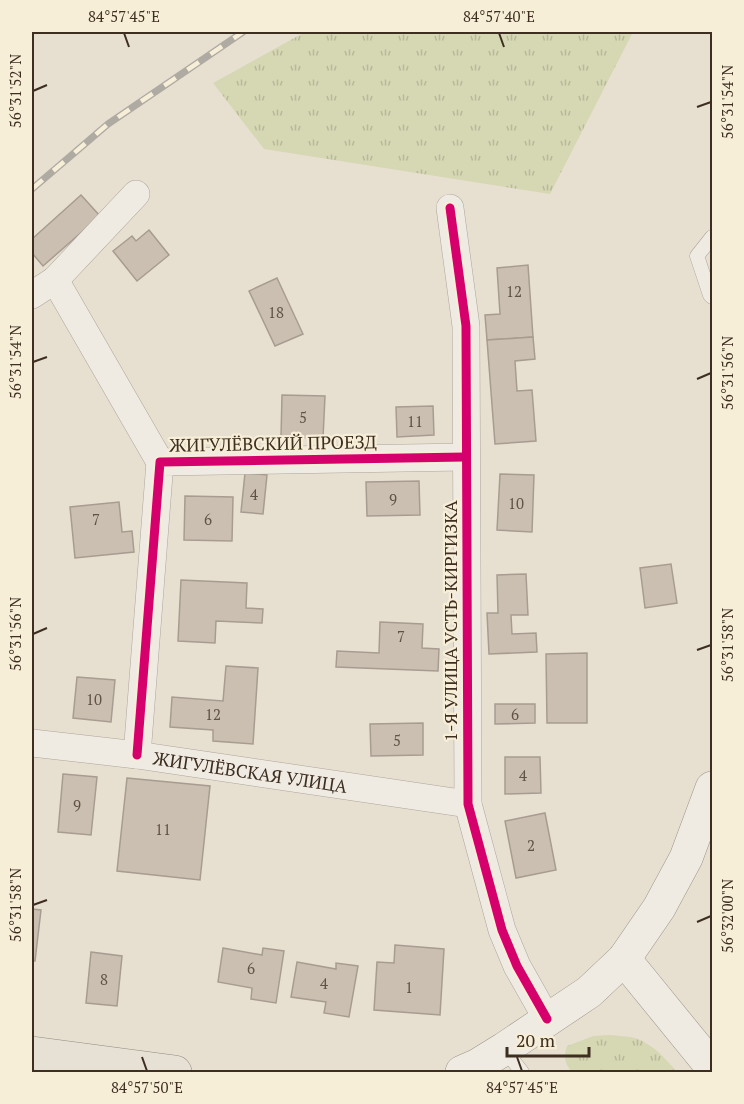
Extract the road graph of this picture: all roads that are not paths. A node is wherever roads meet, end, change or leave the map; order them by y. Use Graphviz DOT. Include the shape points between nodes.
graph roads {
  1 [pos="136,194"];
  2 [pos="450,208"];
  3 [pos="712,237"];
  4 [pos="55,280"];
  5 [pos="32,295"];
  6 [pos="712,297"];
  7 [pos="465,457"];
  8 [pos="160,462"];
  9 [pos="32,743"];
  10 [pos="137,755"];
  11 [pos="712,788"];
  12 [pos="468,804"];
  13 [pos="624,959"];
  14 [pos="547,1019"];
  15 [pos="32,1053"];
  16 [pos="513,1061"];
  17 [pos="712,1067"];
  18 [pos="175,1072"];
  19 [pos="462,1072"];
  1 -- 4 [label="street"];
  2 -- 7 [label="street, 1-Я УЛИЦА УСТЬ-КИРГИЗКА" via="465,326"];
  3 -- 6 [label="lane" via="696,256"];
  4 -- 5 [label="street"];
  4 -- 8 [label="street"];
  7 -- 8 [label="street, ЖИГУЛЁВСКИЙ ПРОЕЗД"];
  7 -- 12 [label="street, 1-Я УЛИЦА УСТЬ-КИРГИЗКА"];
  8 -- 10 [label="street, ЖИГУЛЁВСКИЙ ПРОЕЗД"];
  9 -- 10 [label="street, ЖИГУЛЁВСКАЯ УЛИЦА"];
  10 -- 12 [label="street, ЖИГУЛЁВСКАЯ УЛИЦА"];
  11 -- 13 [label="main road" via="686,858 659,908"];
  12 -- 14 [label="street, 1-Я УЛИЦА УСТЬ-КИРГИЗКА" via="502,930"];
  13 -- 14 [label="main road" via="589,992"];
  13 -- 17 [label="main road"];
  14 -- 16 [label="main road"];
  15 -- 18 [label="main road"];
  16 -- 19 [label="main road" via="478,1065"];
}
